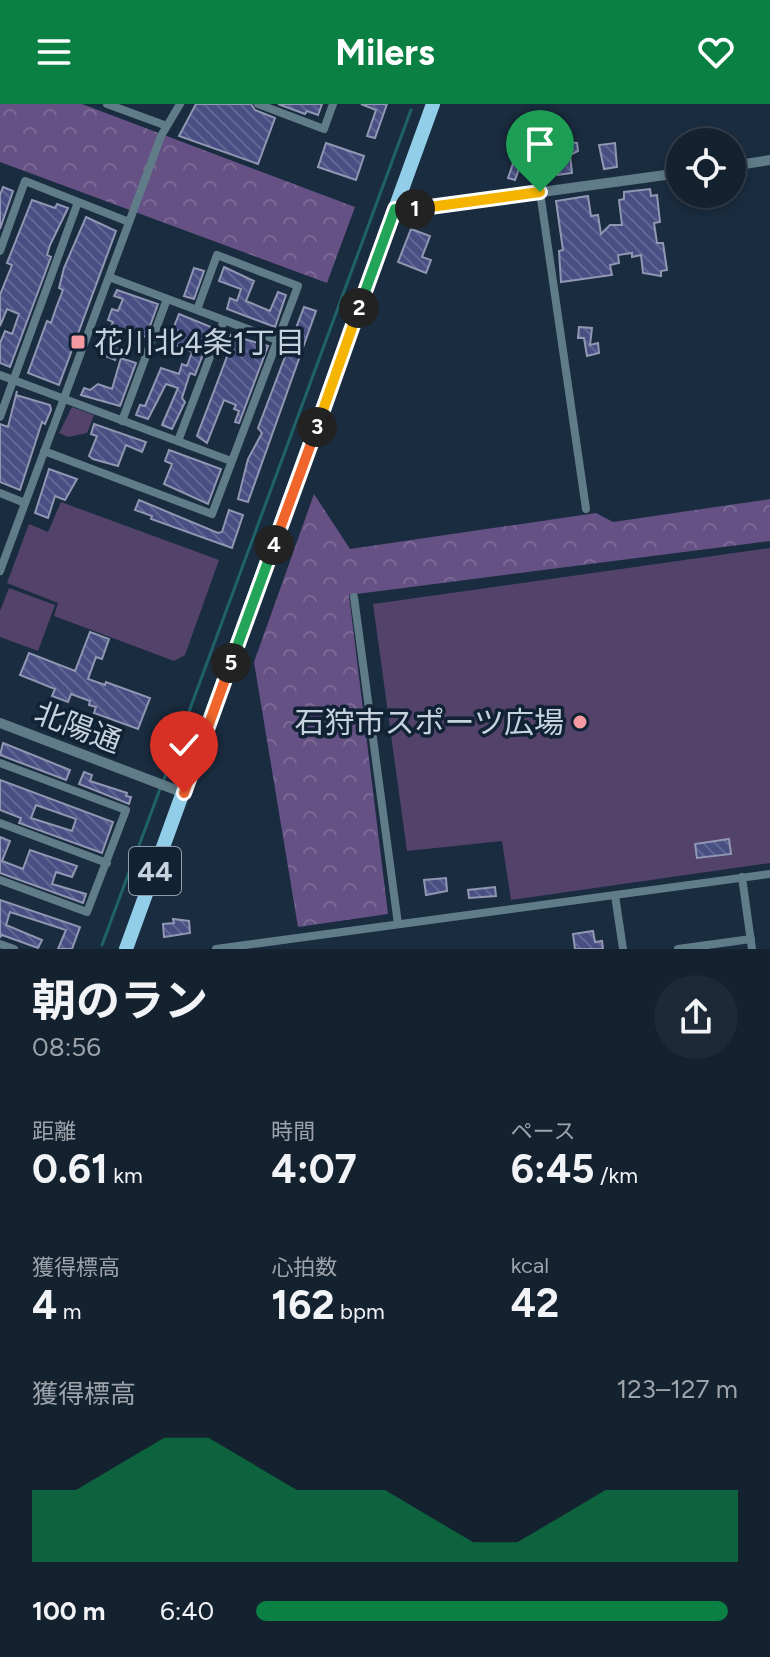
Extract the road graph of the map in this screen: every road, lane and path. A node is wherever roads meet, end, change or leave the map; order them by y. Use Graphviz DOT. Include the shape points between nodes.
graph roads {
  1 [pos="107,104"];
  2 [pos="180,104"];
  3 [pos="258,104"];
  4 [pos="333,104"];
  5 [pos="433,104"];
  6 [pos="167,126"];
  7 [pos="770,160"];
  8 [pos="746,164"];
  9 [pos="666,175"];
  10 [pos="540,192"];
  11 [pos="78,202"];
  12 [pos="395,209"];
  13 [pos="129,222"];
  14 [pos="0,251"];
  15 [pos="109,277"];
  16 [pos="167,299"];
  17 [pos="197,310"];
  18 [pos="224,320"];
  19 [pos="277,340"];
  20 [pos="0,375"];
  21 [pos="14,380"];
  22 [pos="63,399"];
  23 [pos="0,417"];
  24 [pos="122,421"];
  25 [pos="178,441"];
  26 [pos="44,451"];
  27 [pos="231,461"];
  28 [pos="0,493"];
  29 [pos="25,503"];
  30 [pos="586,509"];
  31 [pos="0,571"];
  32 [pos="354,597"];
  33 [pos="0,723"];
  34 [pos="0,763"];
  35 [pos="184,793"];
  36 [pos="0,823"];
  37 [pos="107,863"];
  38 [pos="770,874"];
  39 [pos="742,877"];
  40 [pos="0,880"];
  41 [pos="615,895"];
  42 [pos="398,924"];
  43 [pos="0,944"];
  44 [pos="291,944"];
  45 [pos="752,944"];
  46 [pos="242,947"];
  47 [pos="11,949"];
  48 [pos="126,949"];
  49 [pos="216,949"];
  50 [pos="623,949"];
  51 [pos="678,949"];
  1 -- 6 [label="street"];
  2 -- 6 [label="street"];
  3 -- 4 [label="street" via="324,129"];
  5 -- 12 [label="main road, 44"];
  6 -- 13 [label="street"];
  7 -- 8 [label="street"];
  9 -- 10 [label="street"];
  10 -- 12 [label="street"];
  10 -- 30 [label="street"];
  11 -- 13 [label="street"];
  11 -- 14 [label="street" via="25,181"];
  11 -- 21 [label="street"];
  12 -- 35 [label="main road, 44"];
  13 -- 15 [label="street"];
  15 -- 16 [label="street"];
  15 -- 22 [label="street"];
  16 -- 17 [label="street"];
  16 -- 24 [label="street"];
  17 -- 18 [label="street"];
  17 -- 19 [label="street" via="217,255 298,286"];
  18 -- 19 [label="street"];
  18 -- 25 [label="street"];
  19 -- 27 [label="street"];
  20 -- 21 [label="street"];
  21 -- 22 [label="street"];
  21 -- 23 [label="street"];
  22 -- 24 [label="street"];
  22 -- 26 [label="street"];
  24 -- 25 [label="street"];
  25 -- 27 [label="street"];
  26 -- 27 [label="street" via="212,514"];
  26 -- 29 [label="street"];
  28 -- 29 [label="street"];
  29 -- 31 [label="street"];
  32 -- 42 [label="street"];
  33 -- 35 [label="street, 北陽通"];
  34 -- 37 [label="street" via="126,810"];
  35 -- 48 [label="main road, 44"];
  36 -- 37 [label="street"];
  37 -- 40 [label="street" via="87,912"];
  38 -- 39 [label="street"];
  39 -- 41 [label="street"];
  39 -- 45 [label="street"];
  41 -- 42 [label="street"];
  41 -- 50 [label="street"];
  42 -- 44 [label="street"];
  43 -- 47 [label="street"];
  44 -- 46 [label="street"];
  45 -- 51 [label="street"];
  46 -- 49 [label="street"];
}
